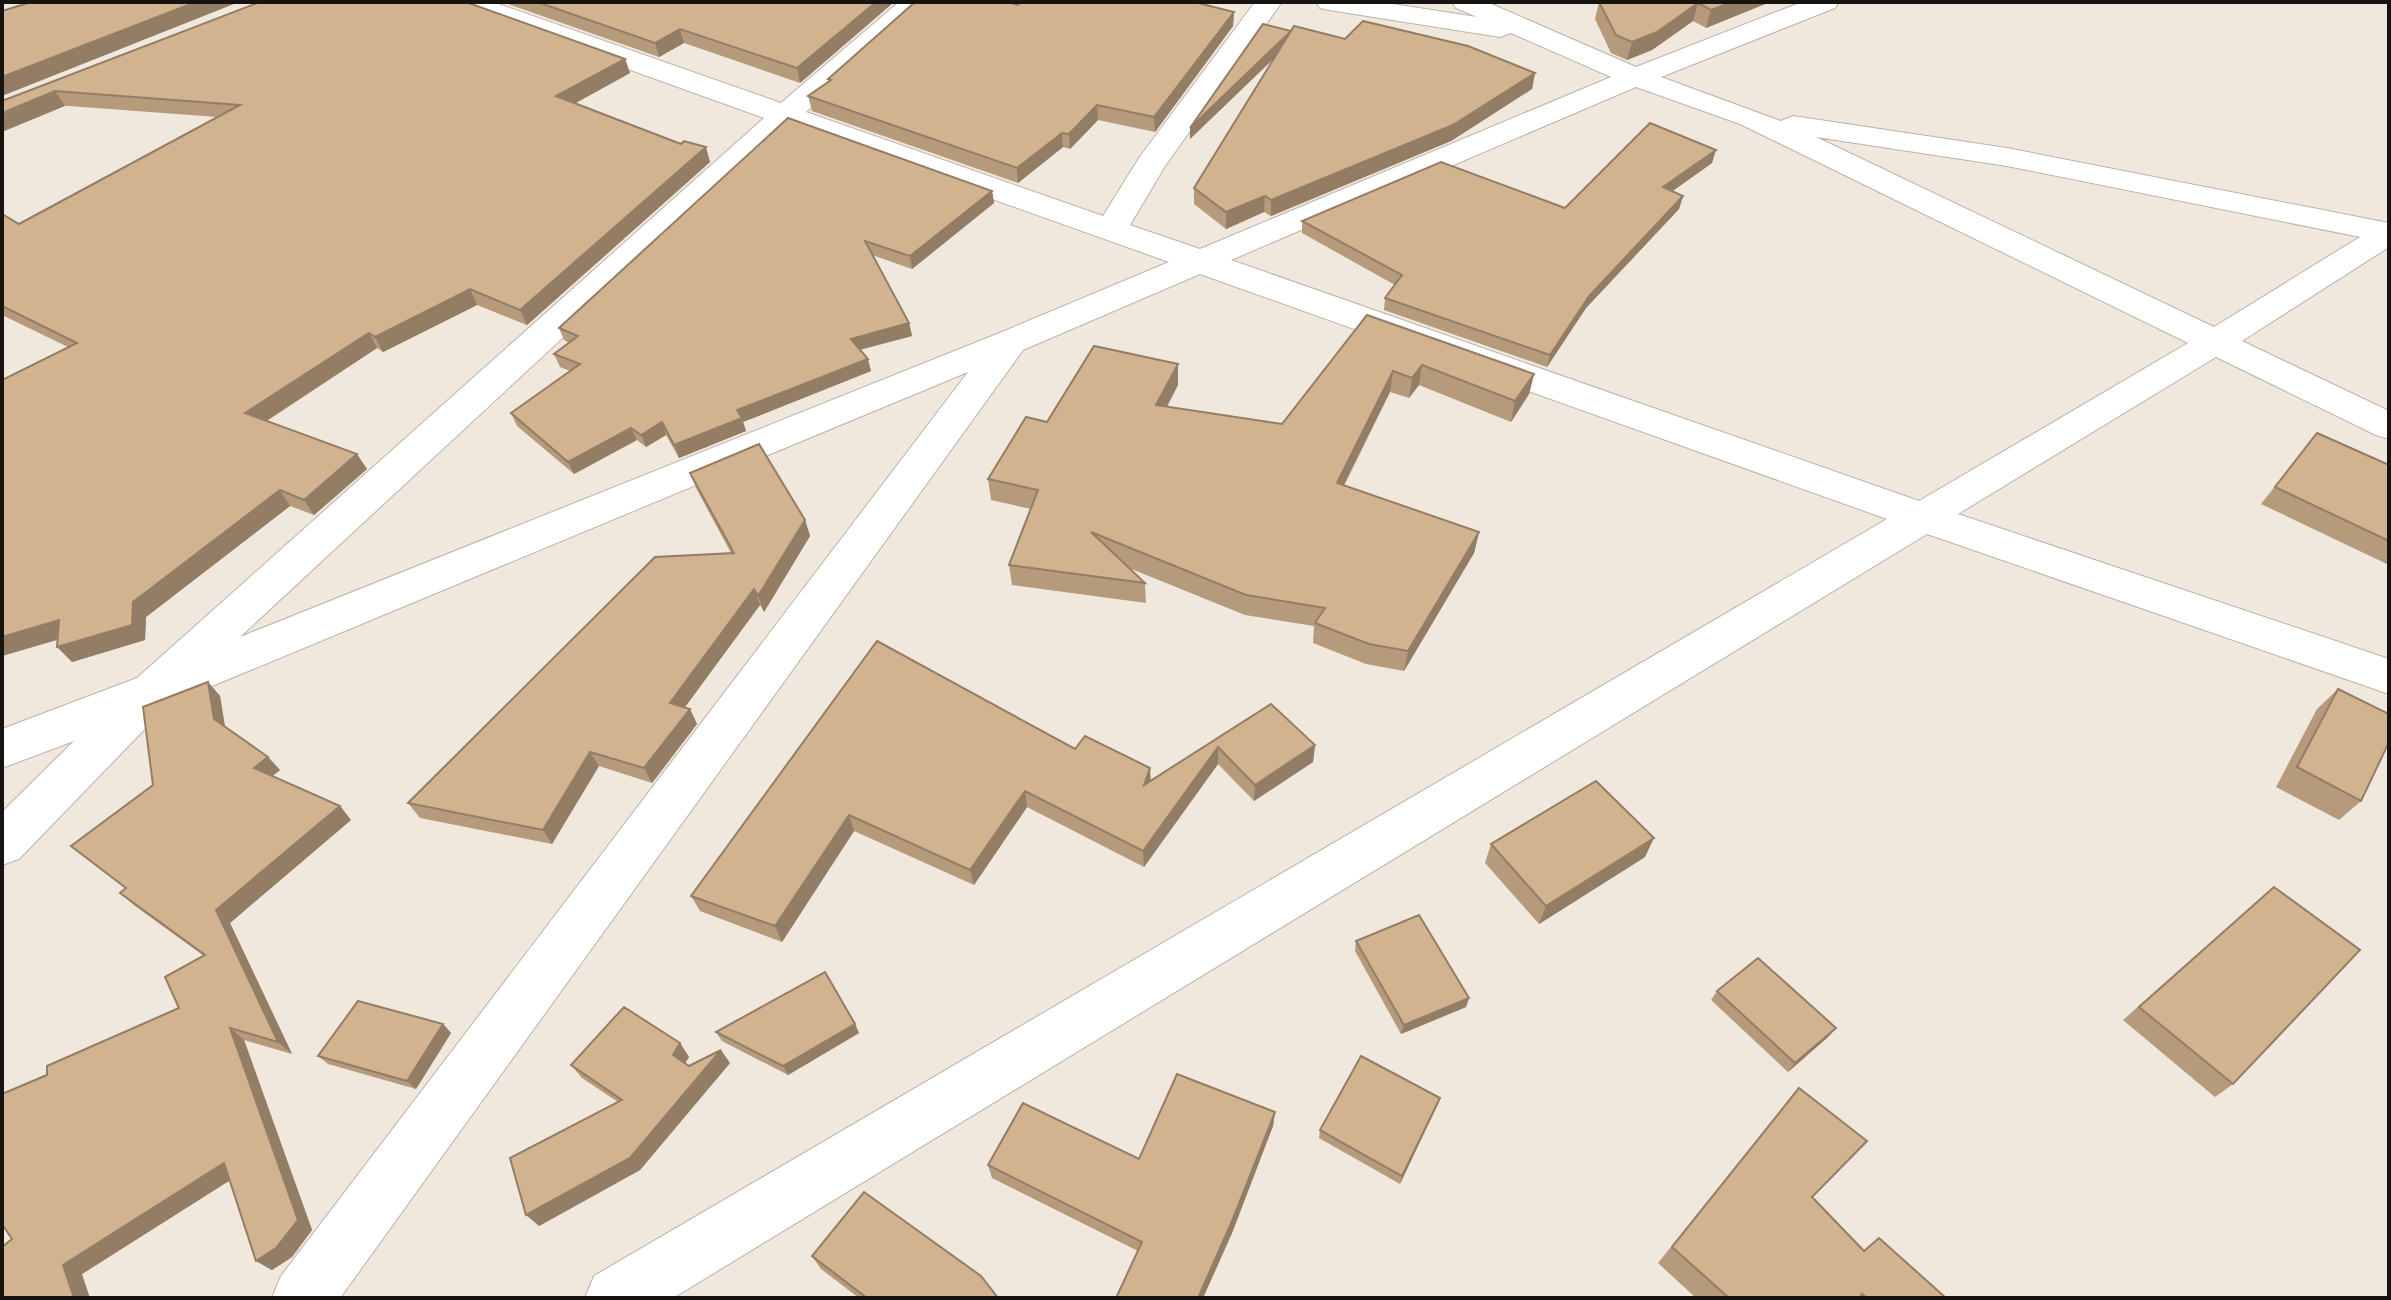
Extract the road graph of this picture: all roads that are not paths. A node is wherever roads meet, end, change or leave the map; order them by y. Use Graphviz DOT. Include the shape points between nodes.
graph roads {
  1 [pos="467,2"];
  2 [pos="915,2"];
  3 [pos="1269,2"];
  4 [pos="1329,2"];
  5 [pos="1465,2"];
  6 [pos="1826,2"];
  7 [pos="1542,36"];
  8 [pos="1635,77"];
  9 [pos="786,114"];
  10 [pos="1751,118"];
  11 [pos="1110,231"];
  12 [pos="2389,233"];
  13 [pos="1198,262"];
  14 [pos="1010,342"];
  15 [pos="2214,343"];
  16 [pos="2389,426"];
  17 [pos="1922,517"];
  18 [pos="2389,677"];
  19 [pos="153,691"];
  20 [pos="2,749"];
  21 [pos="2,844"];
  22 [pos="303,1298"];
  23 [pos="616,1298"];
  1 -- 9 [label="street"];
  2 -- 9 [label="street"];
  3 -- 11 [label="street" via="1150,165"];
  4 -- 7 [label="street"];
  5 -- 7 [label="street"];
  6 -- 8 [label="street"];
  7 -- 8 [label="street"];
  8 -- 10 [label="street"];
  8 -- 13 [label="street"];
  9 -- 11 [label="street"];
  9 -- 19 [label="street"];
  10 -- 12 [label="street" via="2007,157"];
  10 -- 15 [label="street"];
  11 -- 13 [label="street"];
  12 -- 15 [label="street"];
  13 -- 14 [label="street"];
  13 -- 17 [label="street"];
  14 -- 19 [label="street"];
  14 -- 22 [label="street"];
  15 -- 16 [label="street"];
  15 -- 17 [label="street"];
  17 -- 18 [label="street"];
  17 -- 23 [label="street"];
  19 -- 20 [label="street"];
  19 -- 21 [label="street"];
}
